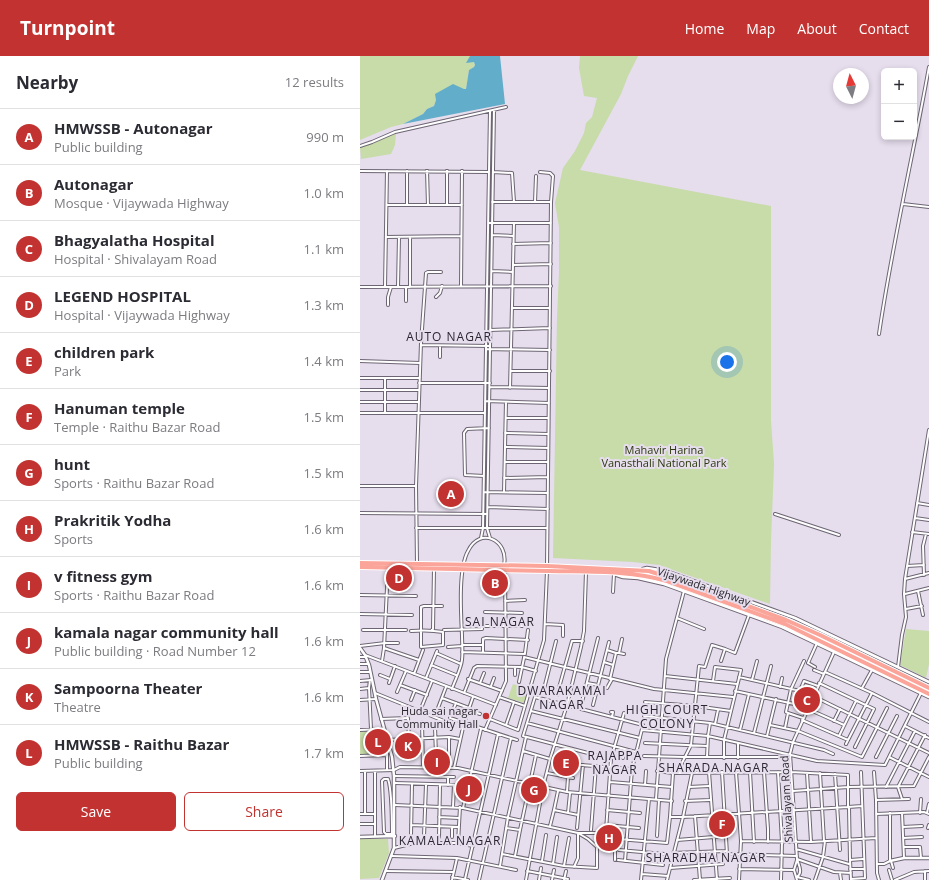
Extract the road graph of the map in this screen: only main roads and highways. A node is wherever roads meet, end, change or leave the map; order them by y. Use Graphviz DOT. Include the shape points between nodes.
graph roads {
  1 [pos="360,563"];
  2 [pos="360,567"];
  3 [pos="462,567"];
  4 [pos="504,568"];
  5 [pos="929,688"];
  6 [pos="929,694"];
  1 -- 3 [label="highway, Vijaywada Highway"];
  2 -- 3 [label="highway, Vijaywada Highway"];
  3 -- 4 [label="highway, Vijaywada Highway"];
  4 -- 5 [label="highway, Vijaywada Highway" via="547,566 640,570 668,576 786,620"];
  4 -- 6 [label="highway, Vijaywada Highway" via="638,574 658,578 779,622"];
}
